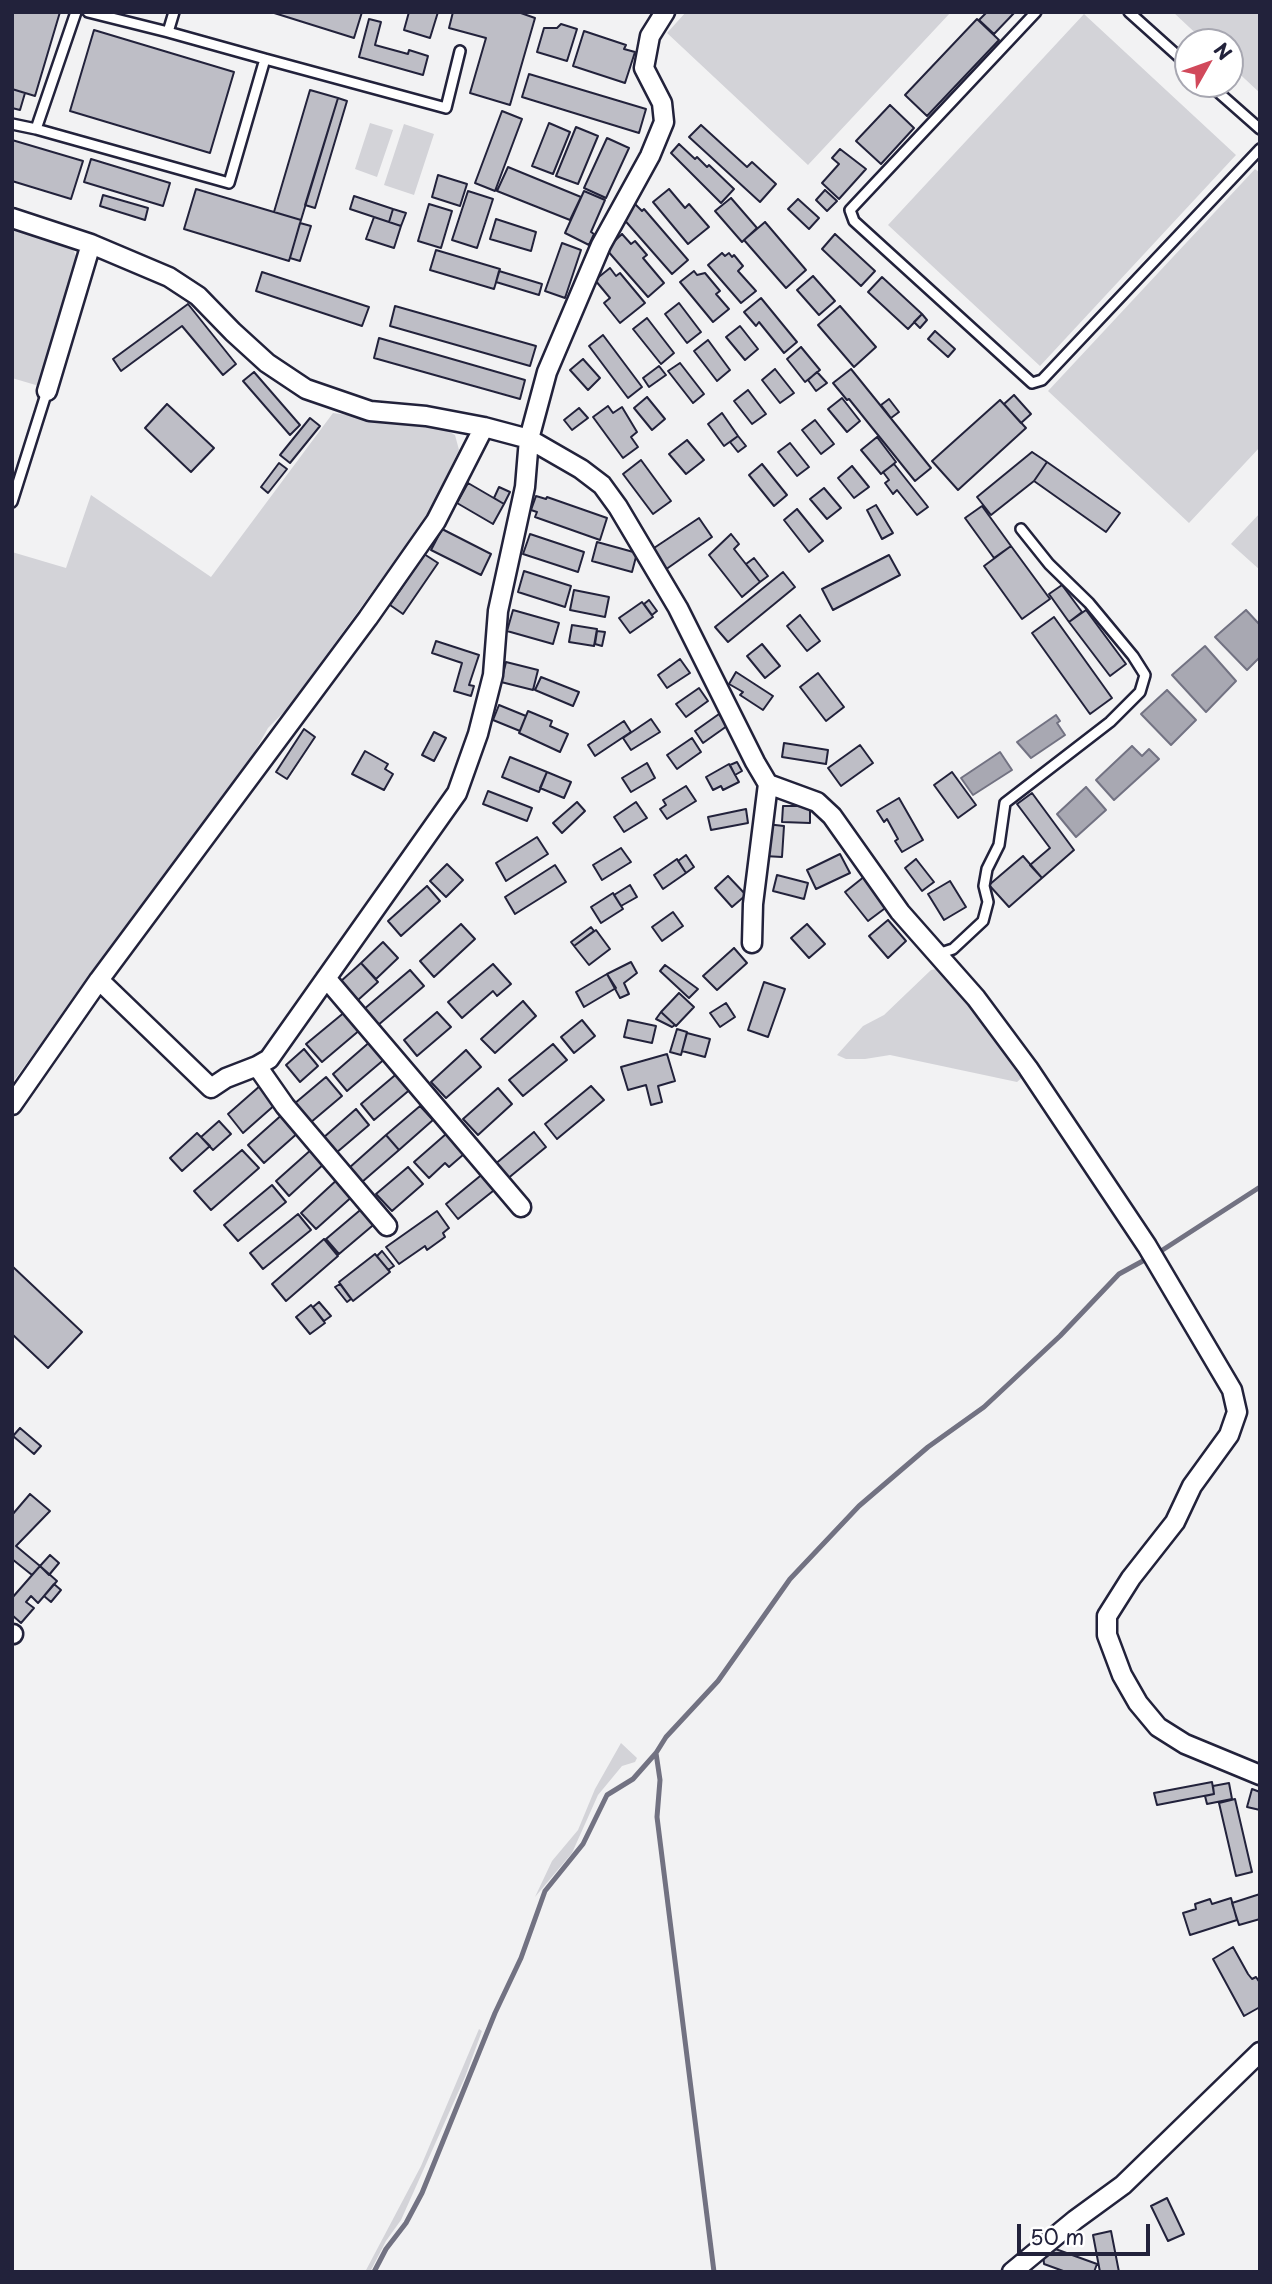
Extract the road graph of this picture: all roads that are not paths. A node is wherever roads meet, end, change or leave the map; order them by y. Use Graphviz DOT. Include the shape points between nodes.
graph roads {
  1 [pos="76,12"];
  2 [pos="88,12"];
  3 [pos="174,12"];
  4 [pos="665,12"];
  5 [pos="1036,12"];
  6 [pos="1129,12"];
  7 [pos="168,32"];
  8 [pos="460,51"];
  9 [pos="1174,52"];
  10 [pos="265,59"];
  11 [pos="1225,98"];
  12 [pos="12,124"];
  13 [pos="36,129"];
  14 [pos="1260,130"];
  15 [pos="1260,149"];
  16 [pos="12,218"];
  17 [pos="92,244"];
  18 [pos="47,391"];
  19 [pos="484,427"];
  20 [pos="529,439"];
  21 [pos="12,502"];
  22 [pos="1021,529"];
  23 [pos="768,784"];
  24 [pos="752,943"];
  25 [pos="937,955"];
  26 [pos="326,978"];
  27 [pos="99,980"];
  28 [pos="257,1066"];
  29 [pos="12,1105"];
  30 [pos="521,1207"];
  31 [pos="387,1226"];
  32 [pos="1260,1775"];
  33 [pos="1260,2052"];
  34 [pos="1013,2272"];
  1 -- 13 [label="lane"];
  2 -- 7 [label="lane"];
  3 -- 7 [label="lane"];
  4 -- 20 [label="street" via="650,36 644,68 662,103 664,122 578,298 547,372"];
  5 -- 15 [label="lane" via="850,210 854,221 1032,383 1042,380"];
  6 -- 9 [label="lane"];
  7 -- 10 [label="lane"];
  8 -- 10 [label="lane" via="446,108"];
  10 -- 13 [label="lane" via="229,183"];
  11 -- 14 [label="lane"];
  12 -- 13 [label="lane"];
  16 -- 17 [label="street"];
  17 -- 18 [label="street"];
  17 -- 19 [label="street" via="169,277 198,296 267,363 306,389 370,411"];
  18 -- 21 [label="lane"];
  19 -- 20 [label="street"];
  19 -- 27 [label="street" via="436,521"];
  20 -- 23 [label="street" via="581,469 602,485 618,506 678,608"];
  20 -- 26 [label="street" via="525,487 498,611 493,675 457,793"];
  22 -- 25 [label="lane" via="1089,603 1145,675 1140,692 1110,722 1005,803 999,845 987,869 984,920 953,949"];
  23 -- 24 [label="street"];
  23 -- 25 [label="street" via="817,802 832,816 900,912"];
  25 -- 32 [label="street" via="1028,1068 1153,1257 1232,1390 1237,1412 1229,1434 1192,1486 1175,1522 1107,1616 1107,1635 1122,1675 1158,1727 1185,1744"];
  26 -- 28 [label="street" via="269,1059"];
  26 -- 30 [label="street"];
  27 -- 28 [label="street" via="211,1088"];
  27 -- 29 [label="street"];
  28 -- 31 [label="street"];
  33 -- 34 [label="street" via="1123,2185"];
}
